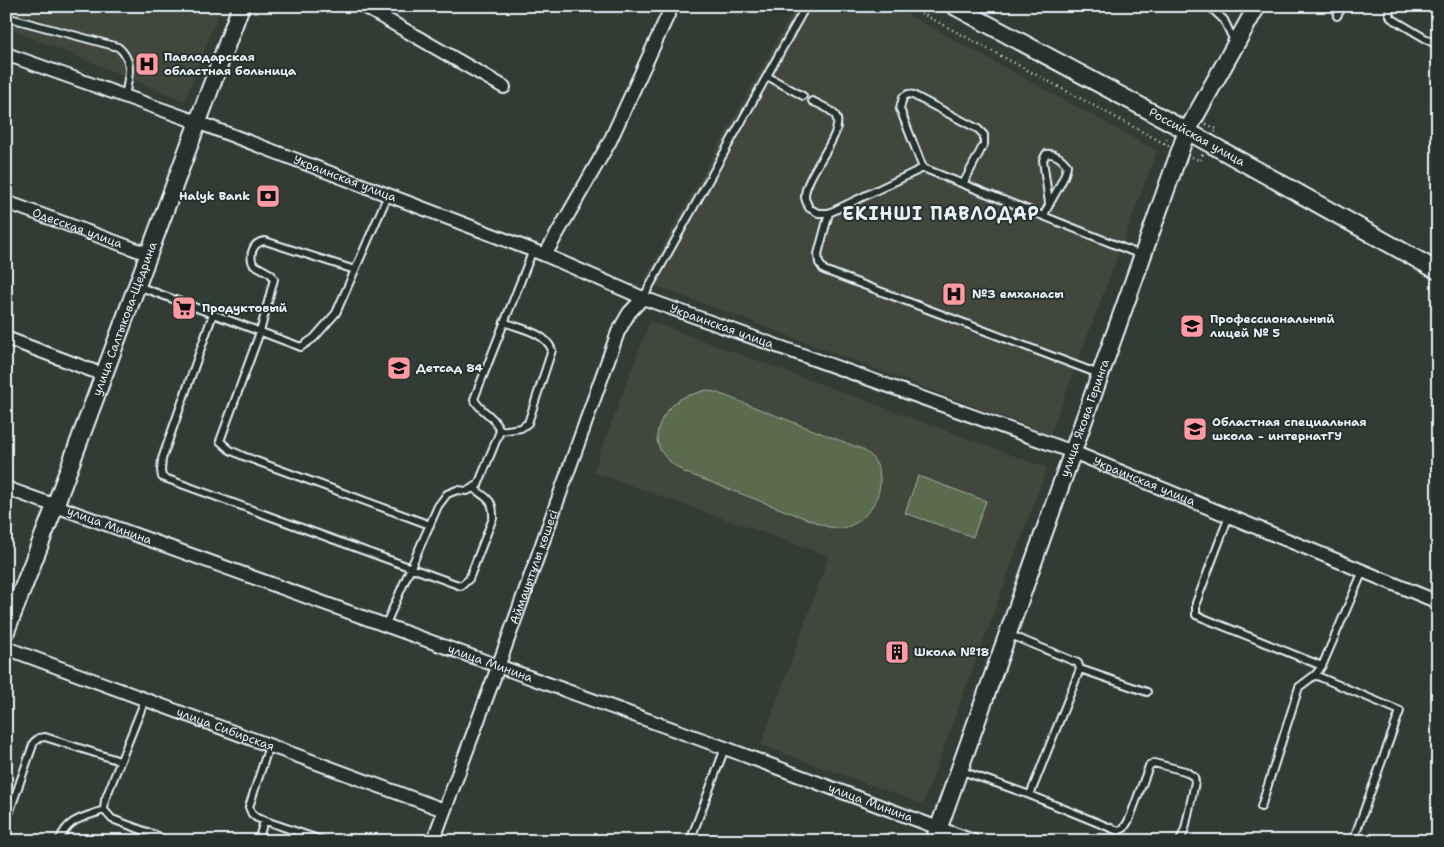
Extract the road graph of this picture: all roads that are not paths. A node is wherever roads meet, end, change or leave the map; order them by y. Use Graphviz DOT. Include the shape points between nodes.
graph roads {
  1 [pos="241,6"];
  2 [pos="363,6"];
  3 [pos="672,6"];
  4 [pos="806,6"];
  5 [pos="954,6"];
  6 [pos="1209,6"];
  7 [pos="1257,6"];
  8 [pos="1343,6"];
  9 [pos="1390,6"];
  10 [pos="1337,16"];
  11 [pos="6,17"];
  12 [pos="1236,44"];
  13 [pos="1438,46"];
  14 [pos="6,54"];
  15 [pos="767,76"];
  16 [pos="504,87"];
  17 [pos="803,96"];
  18 [pos="125,97"];
  19 [pos="812,101"];
  20 [pos="197,122"];
  21 [pos="1186,131"];
  22 [pos="923,168"];
  23 [pos="963,184"];
  24 [pos="388,195"];
  25 [pos="6,202"];
  26 [pos="1049,203"];
  27 [pos="829,213"];
  28 [pos="1044,216"];
  29 [pos="533,250"];
  30 [pos="148,254"];
  31 [pos="545,255"];
  32 [pos="1142,256"];
  33 [pos="354,270"];
  34 [pos="1438,271"];
  35 [pos="137,285"];
  36 [pos="642,298"];
  37 [pos="213,314"];
  38 [pos="504,322"];
  39 [pos="260,332"];
  40 [pos="6,338"];
  41 [pos="104,375"];
  42 [pos="1100,375"];
  43 [pos="500,431"];
  44 [pos="1073,452"];
  45 [pos="6,488"];
  46 [pos="473,488"];
  47 [pos="55,506"];
  48 [pos="1229,516"];
  49 [pos="430,525"];
  50 [pos="411,568"];
  51 [pos="1363,571"];
  52 [pos="1438,602"];
  53 [pos="385,626"];
  54 [pos="6,631"];
  55 [pos="1008,634"];
  56 [pos="6,648"];
  57 [pos="1322,666"];
  58 [pos="498,667"];
  59 [pos="1080,669"];
  60 [pos="1315,675"];
  61 [pos="1147,692"];
  62 [pos="145,700"];
  63 [pos="269,746"];
  64 [pos="725,748"];
  65 [pos="120,761"];
  66 [pos="959,770"];
  67 [pos="1030,795"];
  68 [pos="1261,807"];
  69 [pos="104,810"];
  70 [pos="444,810"];
  71 [pos="264,821"];
  72 [pos="6,822"];
  73 [pos="936,834"];
  74 [pos="58,841"];
  75 [pos="163,841"];
  76 [pos="258,841"];
  77 [pos="324,841"];
  78 [pos="433,841"];
  79 [pos="690,841"];
  80 [pos="974,841"];
  81 [pos="1180,841"];
  82 [pos="1353,841"];
  1 -- 20 [label="street, улица Салтыкова-Щедрина"];
  2 -- 16 [label="street"];
  3 -- 31 [label="street" via="610,141"];
  4 -- 15 [label="lane"];
  5 -- 21 [label="street, Российская улица"];
  6 -- 12 [label="lane" via="1224,20"];
  7 -- 12 [label="street, улица Якова Геринга"];
  8 -- 10 [label="lane"];
  9 -- 13 [label="lane" via="1391,18"];
  11 -- 18 [label="lane" via="118,47 126,54 130,65"];
  12 -- 21 [label="street, улица Якова Геринга"];
  14 -- 18 [label="street, Украинская улица"];
  15 -- 17 [label="lane"];
  15 -- 36 [label="lane"];
  18 -- 20 [label="street, Украинская улица"];
  19 -- 27 [label="lane" via="837,116 836,132 809,181 805,196 809,208 818,213"];
  20 -- 24 [label="street, Украинская улица"];
  20 -- 30 [label="street, улица Салтыкова-Щедрина"];
  21 -- 32 [label="street, улица Якова Геринга"];
  21 -- 34 [label="street, Российская улица"];
  22 -- 23 [label="lane"];
  22 -- 23 [label="lane" via="900,108 903,97 908,94 984,135 984,144"];
  22 -- 27 [label="lane"];
  23 -- 28 [label="lane"];
  24 -- 29 [label="street, Украинская улица"];
  24 -- 33 [label="lane"];
  25 -- 30 [label="street, Одесская улица"];
  26 -- 26 [label="lane" via="1067,165 1046,154 1043,160"];
  26 -- 28 [label="lane"];
  27 -- 42 [label="lane" via="818,254 824,270"];
  28 -- 32 [label="lane"];
  29 -- 31 [label="street, Украинская улица"];
  29 -- 38 [label="lane"];
  30 -- 35 [label="street, улица Салтыкова-Щедрина"];
  31 -- 36 [label="street, Украинская улица"];
  32 -- 42 [label="street, улица Якова Геринга"];
  33 -- 39 [label="lane" via="336,313 314,338 301,347"];
  33 -- 39 [label="lane" via="259,242 254,246 251,260 274,279"];
  35 -- 37 [label="lane"];
  35 -- 41 [label="street, улица Салтыкова-Щедрина"];
  36 -- 44 [label="street, Украинская улица"];
  36 -- 58 [label="street, Аймауытұлы көшесі" via="618,332"];
  37 -- 39 [label="lane"];
  37 -- 50 [label="lane" via="162,459 162,477"];
  38 -- 43 [label="lane" via="474,398 476,404 497,421"];
  38 -- 43 [label="lane" via="543,337 552,350 528,423 521,428"];
  39 -- 49 [label="lane" via="220,441 243,456"];
  40 -- 41 [label="street"];
  41 -- 47 [label="street, улица Салтыкова-Щедрина"];
  42 -- 44 [label="street, улица Якова Геринга"];
  43 -- 46 [label="lane" via="478,485"];
  44 -- 48 [label="street, Украинская улица"];
  44 -- 55 [label="street, улица Якова Геринга"];
  45 -- 47 [label="street, улица Минина"];
  46 -- 49 [label="lane" via="447,494"];
  46 -- 50 [label="lane" via="491,501 494,508 468,579 461,586"];
  47 -- 53 [label="street, улица Минина"];
  47 -- 54 [label="street, улица Салтыкова-Щедрина"];
  48 -- 51 [label="street, Украинская улица"];
  48 -- 57 [label="lane" via="1196,603 1196,615"];
  49 -- 50 [label="lane"];
  50 -- 53 [label="lane"];
  51 -- 52 [label="street, Украинская улица"];
  51 -- 57 [label="lane"];
  53 -- 58 [label="street, улица Минина"];
  55 -- 59 [label="lane" via="1078,663"];
  55 -- 66 [label="street, улица Якова Геринга"];
  56 -- 62 [label="street, улица Сибирская"];
  57 -- 60 [label="lane"];
  58 -- 64 [label="street, улица Минина"];
  58 -- 70 [label="street, Аймауытұлы көшесі"];
  59 -- 61 [label="lane"];
  59 -- 67 [label="lane"];
  60 -- 68 [label="lane" via="1299,687"];
  60 -- 82 [label="lane" via="1400,711"];
  62 -- 63 [label="street, улица Сибирская"];
  62 -- 65 [label="lane"];
  63 -- 70 [label="street, улица Сибирская"];
  63 -- 71 [label="lane" via="249,807 252,814"];
  64 -- 73 [label="street, улица Минина"];
  64 -- 79 [label="lane"];
  65 -- 69 [label="lane"];
  65 -- 72 [label="lane" via="45,737 39,738 34,742"];
  66 -- 67 [label="lane"];
  66 -- 73 [label="street, улица Якова Геринга"];
  67 -- 81 [label="lane" via="1118,831 1129,820 1149,766 1154,763 1185,770 1195,782"];
  69 -- 74 [label="lane" via="67,825"];
  69 -- 75 [label="lane" via="112,819 158,836"];
  70 -- 78 [label="street, Аймауытұлы көшесі"];
  71 -- 76 [label="lane"];
  71 -- 77 [label="lane"];
  73 -- 80 [label="street, улица Минина"];
}
